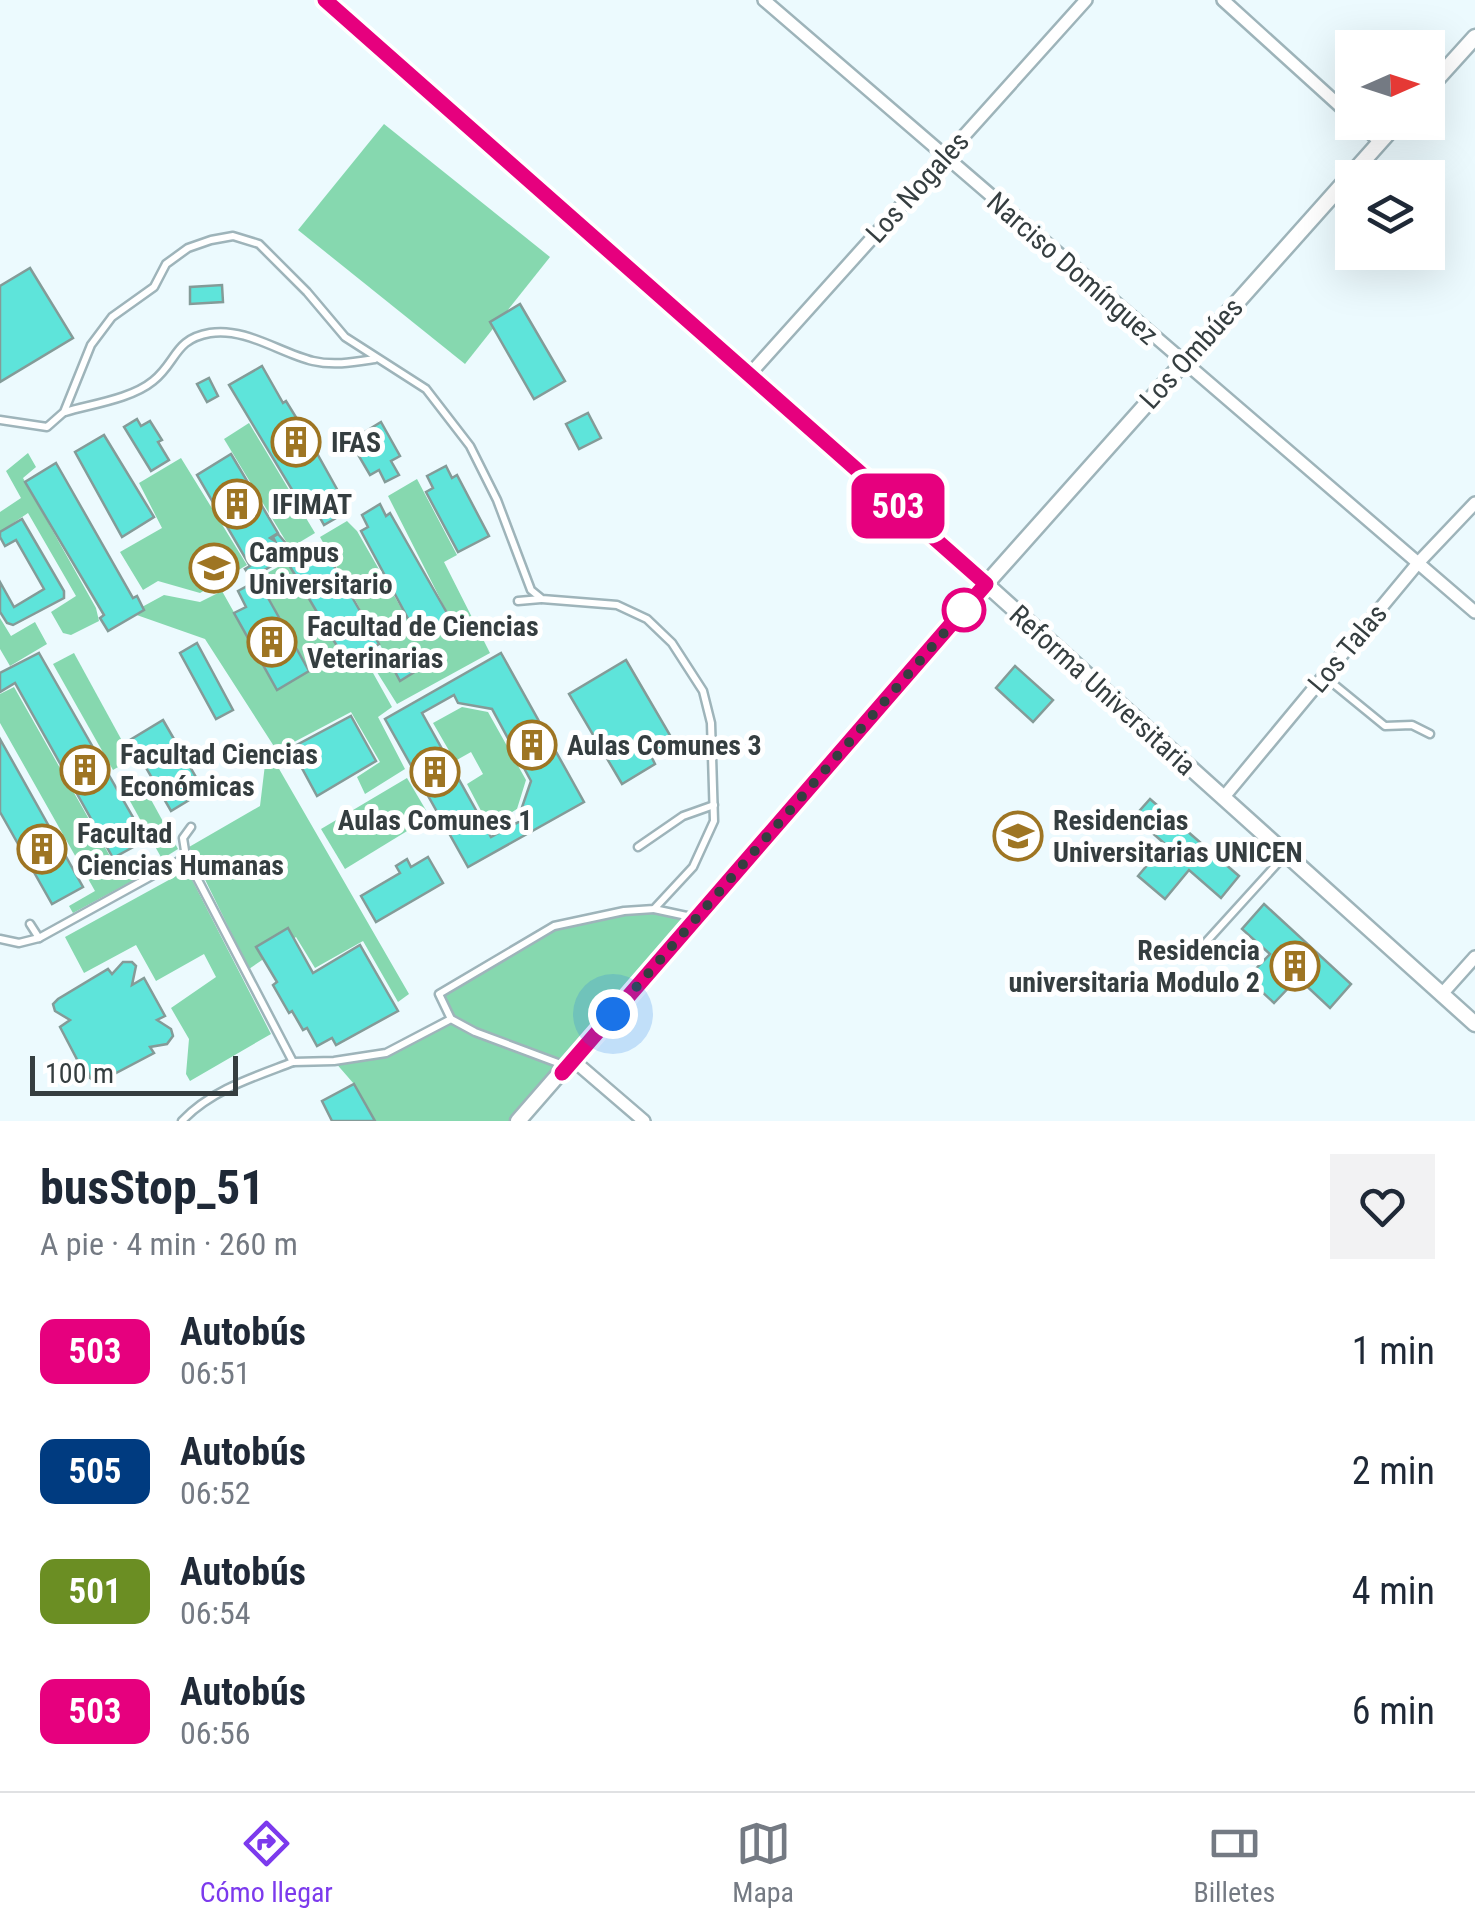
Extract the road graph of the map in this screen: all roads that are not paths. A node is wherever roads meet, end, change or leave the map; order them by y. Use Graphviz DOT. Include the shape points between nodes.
graph roads {
  1 [pos="326,0"];
  2 [pos="764,0"];
  3 [pos="1086,0"];
  4 [pos="1223,0"];
  5 [pos="1475,37"];
  6 [pos="1445,71"];
  7 [pos="1335,102"];
  8 [pos="1380,142"];
  9 [pos="944,156"];
  10 [pos="375,359"];
  11 [pos="1182,362"];
  12 [pos="748,375"];
  13 [pos="64,412"];
  14 [pos="0,420"];
  15 [pos="1475,503"];
  16 [pos="518,554"];
  17 [pos="1418,563"];
  18 [pos="510,565"];
  19 [pos="986,584"];
  20 [pos="542,599"];
  21 [pos="518,601"];
  22 [pos="1475,612"];
  23 [pos="1324,677"];
  24 [pos="1430,734"];
  25 [pos="1223,798"];
  26 [pos="714,805"];
  27 [pos="190,827"];
  28 [pos="638,847"];
  29 [pos="1286,854"];
  30 [pos="186,857"];
  31 [pos="654,909"];
  32 [pos="697,919"];
  33 [pos="30,924"];
  34 [pos="39,938"];
  35 [pos="0,939"];
  36 [pos="1208,942"];
  37 [pos="1475,957"];
  38 [pos="444,980"];
  39 [pos="448,989"];
  40 [pos="1441,995"];
  41 [pos="451,1019"];
  42 [pos="1475,1024"];
  43 [pos="293,1062"];
  44 [pos="570,1063"];
  45 [pos="182,1121"];
  46 [pos="518,1121"];
  47 [pos="644,1121"];
  1 -- 12 [label="street, Reforma Universitaria"];
  2 -- 9 [label="street, Narciso Domínguez"];
  3 -- 9 [label="street, Los Nogales"];
  4 -- 7 [label="street"];
  5 -- 6 [label="street"];
  8 -- 11 [label="street, Los Ombúes"];
  9 -- 11 [label="street, Narciso Domínguez"];
  9 -- 12 [label="street, Los Nogales"];
  10 -- 13 [label="lane" via="315,362 233,332 214,332 183,342 154,381"];
  10 -- 13 [label="lane" via="345,337 258,244 233,236 188,248 166,264 154,286 112,317 91,345"];
  10 -- 16 [label="lane" via="426,390 470,446"];
  11 -- 17 [label="street, Narciso Domínguez"];
  11 -- 19 [label="street, Los Ombúes"];
  12 -- 19 [label="street, Reforma Universitaria"];
  13 -- 14 [label="lane" via="47,426"];
  15 -- 17 [label="street, Los Talas"];
  16 -- 18 [label="lane"];
  16 -- 20 [label="lane" via="531,590"];
  17 -- 22 [label="street, Narciso Domínguez"];
  17 -- 23 [label="street, Los Talas"];
  19 -- 25 [label="street, Reforma Universitaria"];
  19 -- 32 [label="street, Los Ombúes"];
  20 -- 21 [label="lane"];
  20 -- 26 [label="lane" via="617,605 647,619 672,643 703,691"];
  23 -- 24 [label="lane" via="1385,726 1419,726"];
  23 -- 25 [label="street, Los Talas"];
  25 -- 29 [label="street, Reforma Universitaria"];
  26 -- 28 [label="lane" via="682,816"];
  26 -- 31 [label="lane" via="714,821 693,867"];
  27 -- 30 [label="lane" via="183,838"];
  29 -- 36 [label="lane"];
  29 -- 40 [label="street, Reforma Universitaria"];
  30 -- 34 [label="lane"];
  30 -- 43 [label="lane"];
  31 -- 32 [label="lane"];
  31 -- 39 [label="lane" via="554,926"];
  32 -- 44 [label="street, Los Ombúes"];
  33 -- 34 [label="lane"];
  34 -- 35 [label="lane"];
  37 -- 40 [label="street"];
  38 -- 39 [label="lane"];
  39 -- 41 [label="lane" via="439,994"];
  40 -- 42 [label="street, Reforma Universitaria"];
  41 -- 43 [label="lane" via="386,1053"];
  41 -- 44 [label="lane"];
  43 -- 45 [label="lane" via="233,1084"];
  44 -- 46 [label="street, Los Ombúes"];
  44 -- 47 [label="street"];
}
